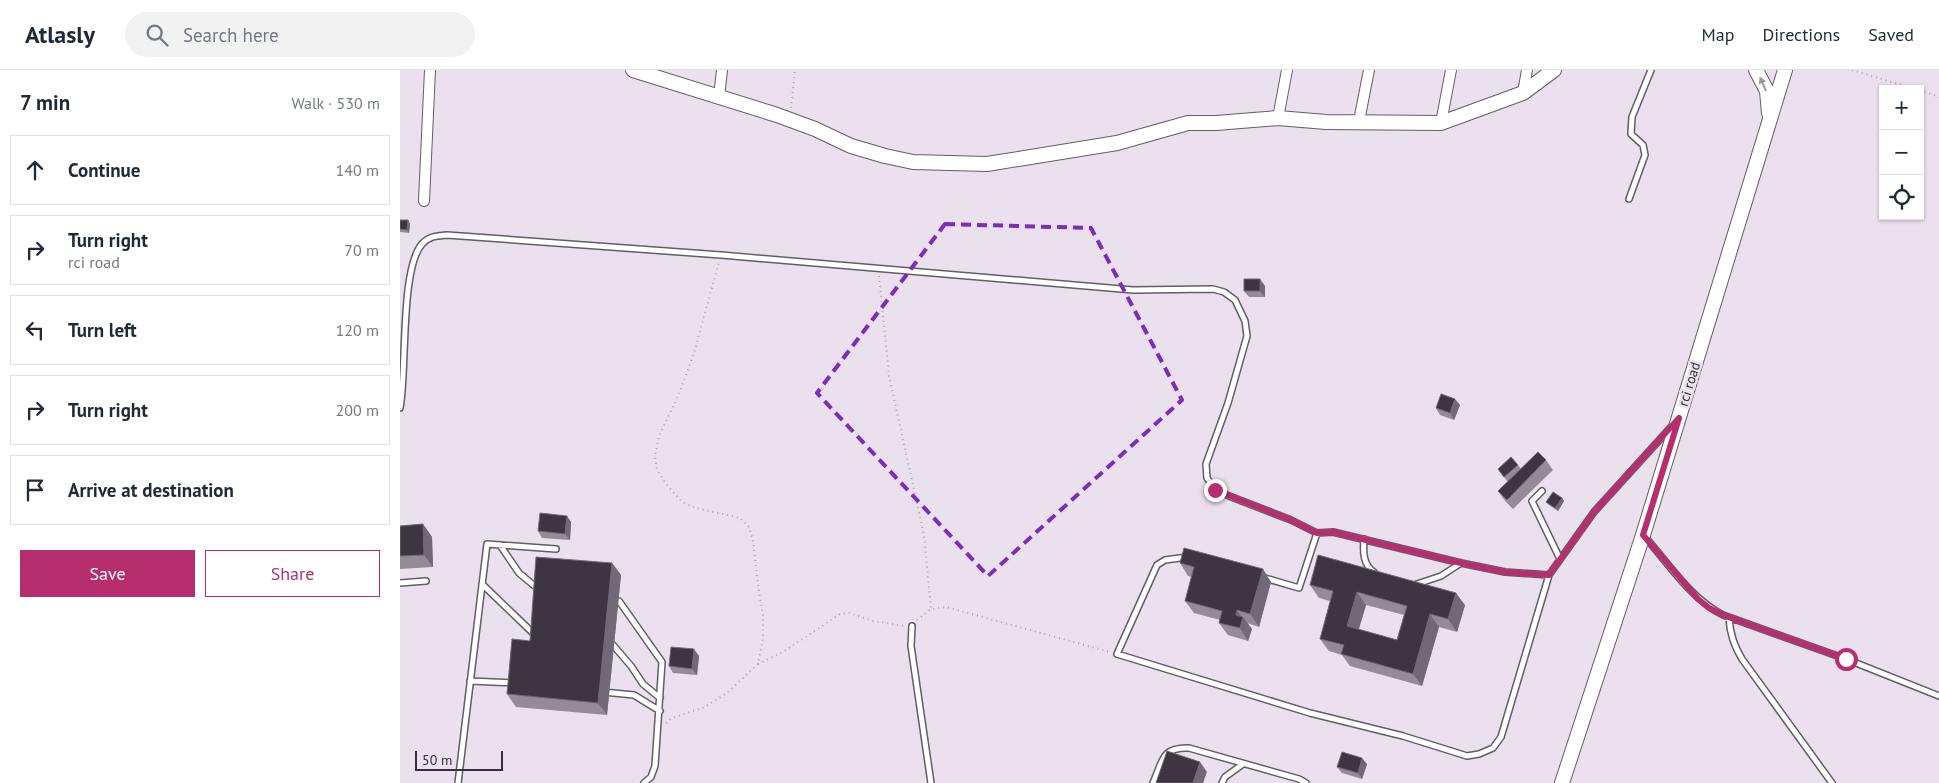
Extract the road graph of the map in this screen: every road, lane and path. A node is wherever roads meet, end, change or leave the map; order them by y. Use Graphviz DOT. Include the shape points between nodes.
graph roads {
  1 [pos="430,70"];
  2 [pos="633,70"];
  3 [pos="722,70"];
  4 [pos="795,70"];
  5 [pos="1287,70"];
  6 [pos="1369,70"];
  7 [pos="1451,70"];
  8 [pos="1527,70"];
  9 [pos="1554,70"];
  10 [pos="1651,70"];
  11 [pos="1756,70"];
  12 [pos="1785,70"];
  13 [pos="1852,70"];
  14 [pos="650,73"];
  15 [pos="1902,85"];
  16 [pos="1924,91"];
  17 [pos="1523,93"];
  18 [pos="1939,97"];
  19 [pos="719,98"];
  20 [pos="1278,118"];
  21 [pos="790,120"];
  22 [pos="1359,122"];
  23 [pos="1441,123"];
  24 [pos="1766,134"];
  25 [pos="1628,199"];
  26 [pos="424,201"];
  27 [pos="721,255"];
  28 [pos="879,269"];
  29 [pos="400,408"];
  30 [pos="1679,418"];
  31 [pos="1542,491"];
  32 [pos="1317,533"];
  33 [pos="1643,535"];
  34 [pos="1364,539"];
  35 [pos="500,546"];
  36 [pos="556,549"];
  37 [pos="1560,559"];
  38 [pos="1198,560"];
  39 [pos="1461,563"];
  40 [pos="1549,575"];
  41 [pos="1262,577"];
  42 [pos="1381,577"];
  43 [pos="426,581"];
  44 [pos="400,583"];
  45 [pos="482,584"];
  46 [pos="1407,587"];
  47 [pos="543,593"];
  48 [pos="610,600"];
  49 [pos="930,609"];
  50 [pos="1729,618"];
  51 [pos="912,626"];
  52 [pos="547,638"];
  53 [pos="603,644"];
  54 [pos="1117,654"];
  55 [pos="758,664"];
  56 [pos="470,681"];
  57 [pos="518,683"];
  58 [pos="601,691"];
  59 [pos="1939,696"];
  60 [pos="660,698"];
  61 [pos="660,711"];
  62 [pos="658,728"];
  63 [pos="1243,764"];
  64 [pos="458,783"];
  65 [pos="644,783"];
  66 [pos="931,783"];
  67 [pos="1153,783"];
  68 [pos="1222,783"];
  69 [pos="1306,783"];
  70 [pos="1562,783"];
  71 [pos="1832,783"];
  1 -- 26 [label="street"];
  2 -- 14 [label="main road"];
  3 -- 19 [label="street"];
  4 -- 21 [label="path"];
  5 -- 20 [label="street"];
  6 -- 22 [label="street"];
  7 -- 23 [label="street"];
  8 -- 17 [label="street"];
  9 -- 17 [label="main road"];
  10 -- 25 [label="lane" via="1631,122 1631,134 1643,145 1645,155"];
  24 -- 11 [label="main road, one-way" via="1767,91"];
  12 -- 24 [label="main road, rci road"];
  13 -- 15 [label="path"];
  14 -- 19 [label="main road"];
  16 -- 18 [label="path"];
  17 -- 23 [label="main road"];
  19 -- 21 [label="main road"];
  20 -- 21 [label="main road" via="1188,123 1117,143 987,164 913,162 885,156"];
  20 -- 22 [label="main road"];
  22 -- 23 [label="main road"];
  24 -- 30 [label="main road, rci road"];
  27 -- 28 [label="lane"];
  27 -- 29 [label="lane" via="433,236 416,253 409,285"];
  27 -- 55 [label="path" via="694,353 659,436 655,456 657,470 682,502 740,518 749,527 763,616"];
  28 -- 32 [label="lane" via="1133,290 1214,289 1224,292 1235,300 1241,310 1247,336 1206,464 1207,478 1215,490"];
  28 -- 49 [label="path" via="889,376 924,535"];
  30 -- 33 [label="main road, rci road"];
  30 -- 37 [label="lane" via="1594,512"];
  31 -- 37 [label="lane" via="1532,501"];
  32 -- 34 [label="lane" via="1333,532"];
  32 -- 41 [label="lane" via="1299,588"];
  33 -- 50 [label="lane" via="1698,599"];
  33 -- 70 [label="main road, rci road"];
  34 -- 39 [label="lane"];
  34 -- 42 [label="lane" via="1363,554 1368,568"];
  35 -- 36 [label="lane"];
  35 -- 45 [label="lane" via="487,544"];
  35 -- 47 [label="lane" via="519,573"];
  37 -- 40 [label="lane"];
  38 -- 54 [label="lane" via="1177,557 1157,565"];
  39 -- 40 [label="lane" via="1505,572"];
  39 -- 46 [label="lane" via="1441,576"];
  40 -- 54 [label="lane" via="1501,737 1493,748 1479,754 1467,756 1310,713"];
  43 -- 44 [label="lane"];
  45 -- 52 [label="lane" via="532,633"];
  45 -- 56 [label="lane"];
  48 -- 60 [label="lane" via="619,602 662,662"];
  49 -- 51 [label="path"];
  49 -- 54 [label="path" via="946,608"];
  50 -- 59 [label="lane"];
  50 -- 71 [label="lane" via="1730,634 1742,659"];
  51 -- 55 [label="path" via="840,614 783,652"];
  51 -- 66 [label="lane" via="911,646"];
  53 -- 60 [label="lane" via="613,645 642,684"];
  55 -- 62 [label="path" via="727,694 704,707 672,718"];
  56 -- 57 [label="lane"];
  56 -- 64 [label="lane"];
  58 -- 61 [label="lane" via="634,695"];
  60 -- 61 [label="lane"];
  61 -- 62 [label="lane"];
  62 -- 65 [label="lane" via="655,766 651,777"];
  63 -- 67 [label="lane" via="1189,748 1172,749 1166,752"];
  63 -- 68 [label="lane"];
  63 -- 69 [label="lane" via="1299,778"];
}
